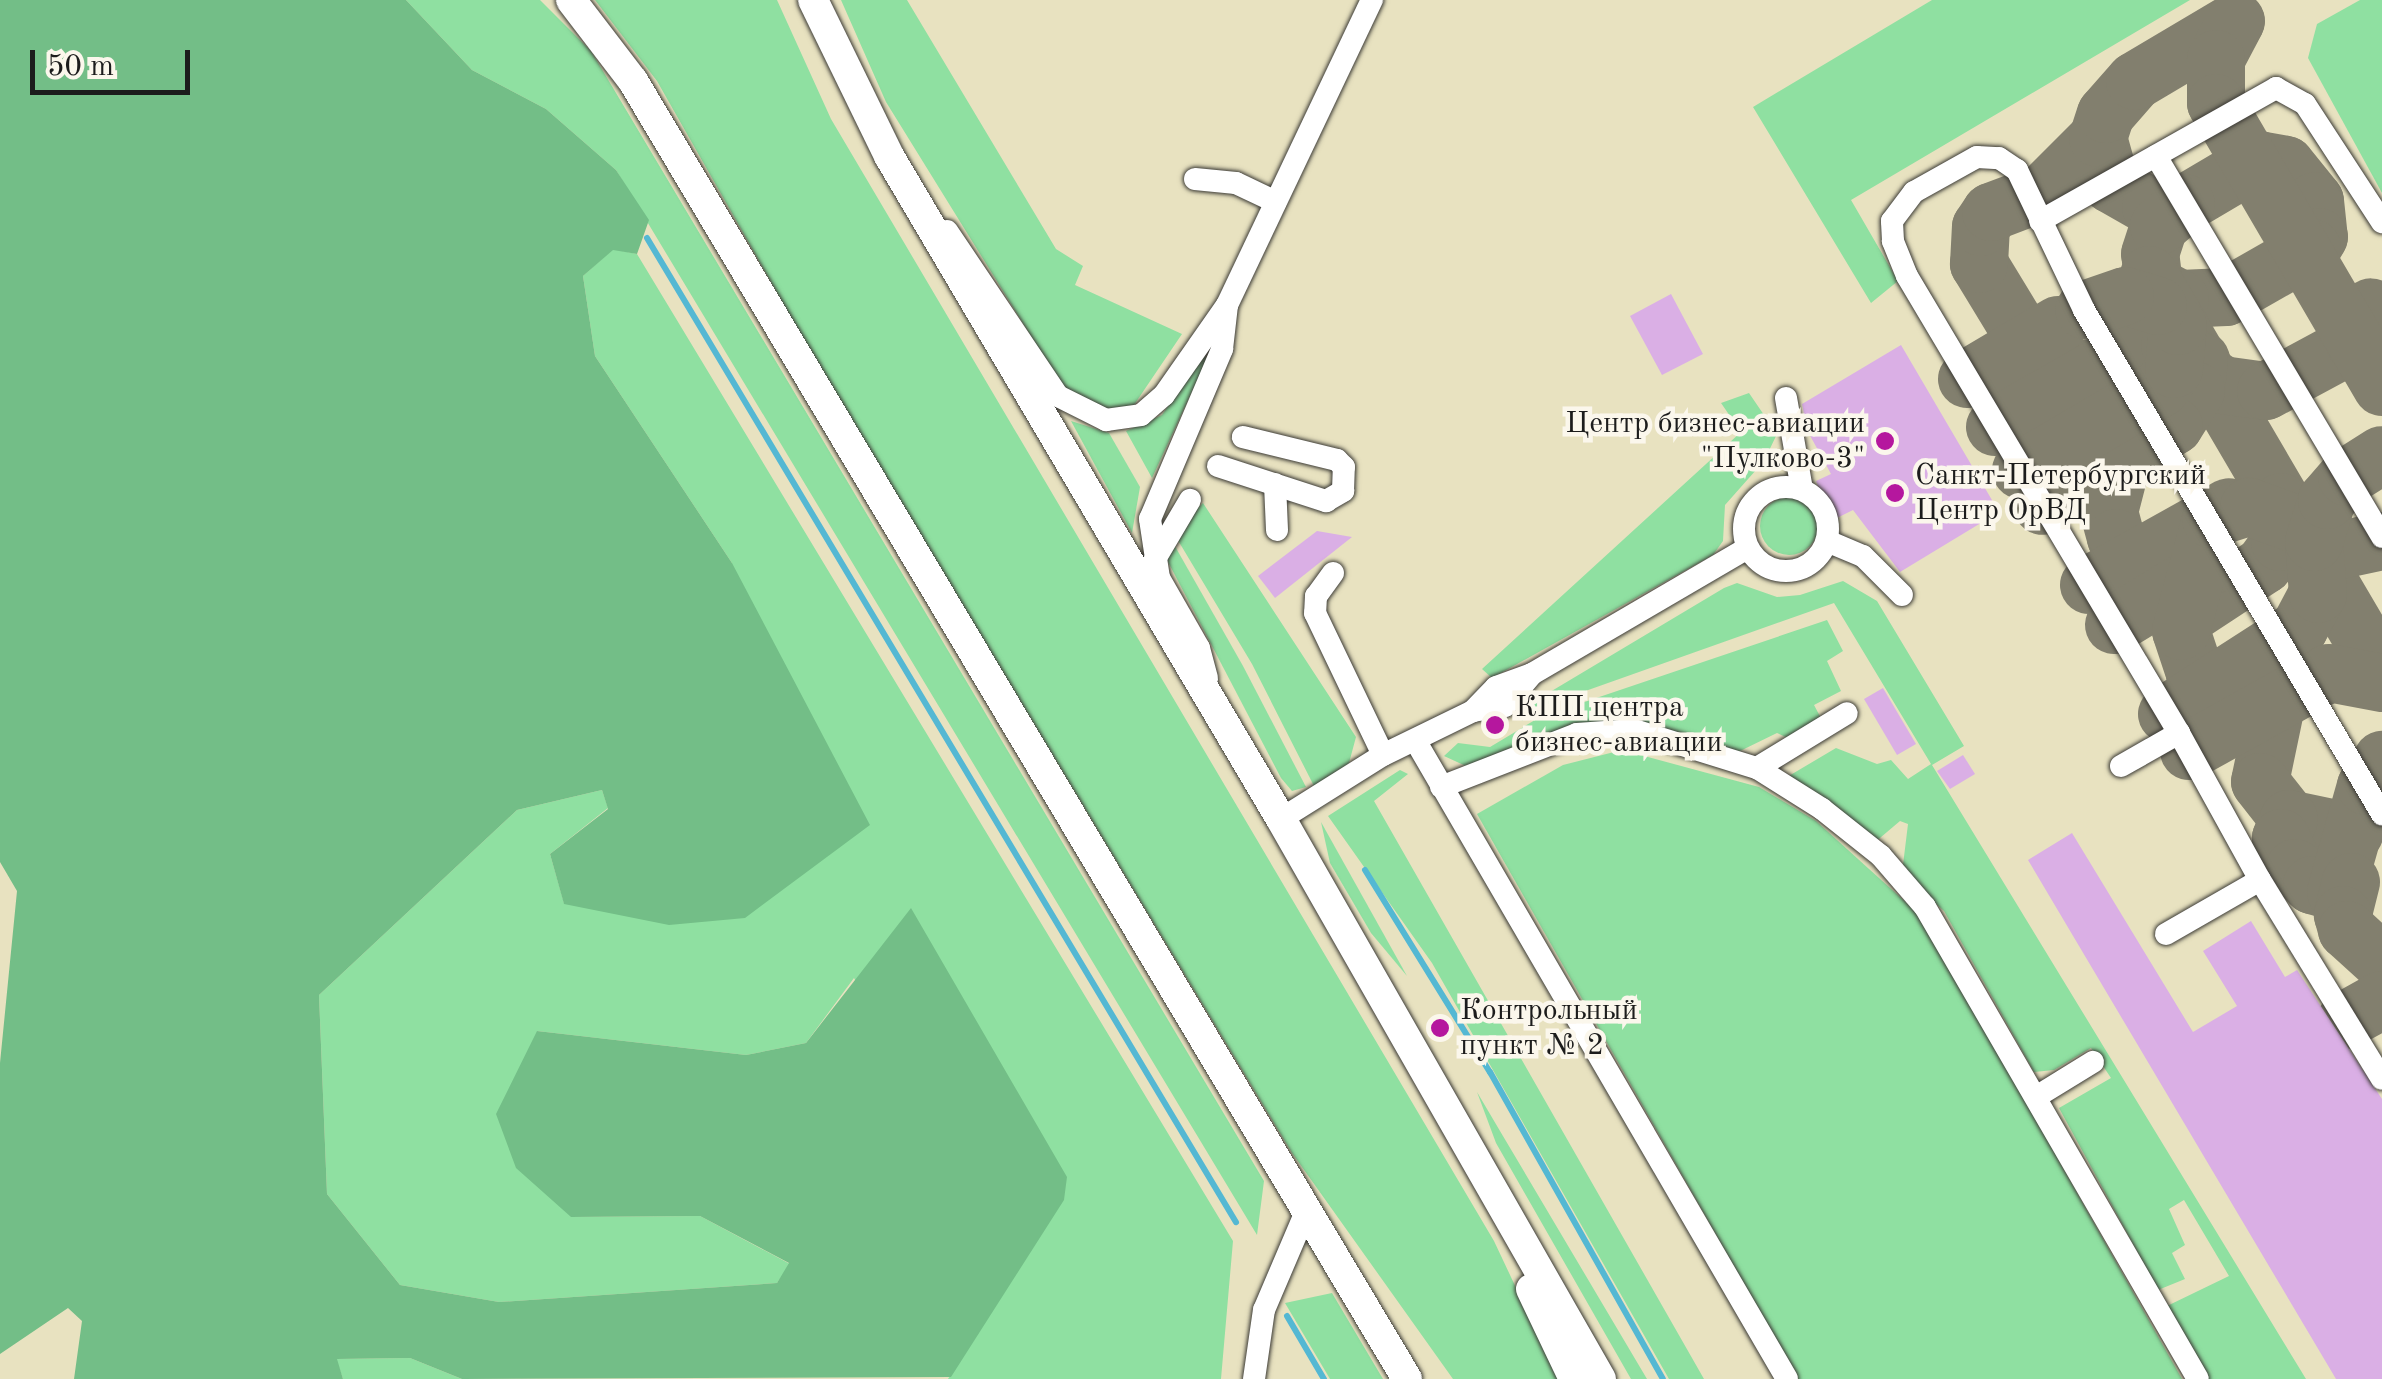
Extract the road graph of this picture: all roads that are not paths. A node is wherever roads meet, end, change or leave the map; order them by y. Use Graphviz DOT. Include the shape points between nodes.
graph roads {
  1 [pos="571,0"];
  2 [pos="813,0"];
  3 [pos="1372,0"];
  4 [pos="2156,156"];
  5 [pos="1195,179"];
  6 [pos="917,200"];
  7 [pos="1276,202"];
  8 [pos="2040,222"];
  9 [pos="2382,222"];
  10 [pos="1227,305"];
  11 [pos="1200,339"];
  12 [pos="1232,353"];
  13 [pos="1786,398"];
  14 [pos="1244,437"];
  15 [pos="1218,466"];
  16 [pos="1275,484"];
  17 [pos="1802,490"];
  18 [pos="1190,500"];
  19 [pos="1277,530"];
  20 [pos="2382,538"];
  21 [pos="1827,541"];
  22 [pos="1748,548"];
  23 [pos="1154,561"];
  24 [pos="1333,573"];
  25 [pos="1902,595"];
  26 [pos="1847,713"];
  27 [pos="1220,721"];
  28 [pos="2179,733"];
  29 [pos="1415,740"];
  30 [pos="1384,755"];
  31 [pos="2121,766"];
  32 [pos="1757,768"];
  33 [pos="1441,787"];
  34 [pos="2382,814"];
  35 [pos="1281,818"];
  36 [pos="2260,880"];
  37 [pos="2166,934"];
  38 [pos="2093,1062"];
  39 [pos="2382,1080"];
  40 [pos="2036,1097"];
  41 [pos="1480,1166"];
  42 [pos="1305,1214"];
  43 [pos="1254,1379"];
  44 [pos="1407,1379"];
  45 [pos="1574,1379"];
  46 [pos="1601,1379"];
  47 [pos="1787,1379"];
  48 [pos="2198,1379"];
  1 -- 42 [label="main road" via="652,112"];
  2 -- 6 [label="main road" via="835,55"];
  3 -- 7 [label="street"];
  4 -- 8 [label="street"];
  4 -- 9 [label="street" via="2276,88 2306,104"];
  4 -- 20 [label="street"];
  5 -- 7 [label="street" via="1236,182"];
  6 -- 11 [label="street" via="963,252 1058,396 1077,409 1106,420 1141,414 1164,395"];
  6 -- 27 [label="main road"];
  7 -- 10 [label="street"];
  8 -- 28 [label="street" via="2017,170 1999,158 1977,157 1914,192 1892,221 1893,241 1907,276"];
  8 -- 34 [label="street" via="2084,310"];
  10 -- 11 [label="street"];
  10 -- 12 [label="street"];
  11 -- 12 [label="street"];
  12 -- 23 [label="street" via="1155,498"];
  13 -- 17 [label="street"];
  14 -- 16 [label="street" via="1337,460 1346,479 1344,491 1326,501"];
  15 -- 16 [label="street"];
  16 -- 19 [label="street"];
  17 -- 21 [label="street" via="1819,502"];
  17 -- 22 [label="street" via="1782,487 1756,501 1744,528"];
  18 -- 23 [label="street"];
  21 -- 22 [label="street" via="1809,564 1780,572"];
  21 -- 25 [label="street" via="1863,556"];
  22 -- 29 [label="street" via="1532,674 1496,686 1473,711"];
  23 -- 27 [label="street" via="1199,648"];
  24 -- 30 [label="street" via="1316,596 1316,612"];
  26 -- 32 [label="street"];
  27 -- 35 [label="main road"];
  28 -- 31 [label="street"];
  28 -- 36 [label="street"];
  29 -- 30 [label="street"];
  29 -- 33 [label="street"];
  30 -- 35 [label="street"];
  32 -- 33 [label="street" via="1634,730 1577,734"];
  32 -- 40 [label="street" via="1822,809 1903,882 1925,908"];
  33 -- 47 [label="street"];
  35 -- 41 [label="main road"];
  36 -- 37 [label="street"];
  36 -- 39 [label="street"];
  38 -- 40 [label="street"];
  40 -- 48 [label="street"];
  41 -- 45 [label="main road"];
  41 -- 46 [label="main road"];
  42 -- 43 [label="street" via="1264,1310"];
  42 -- 44 [label="main road"];
}
